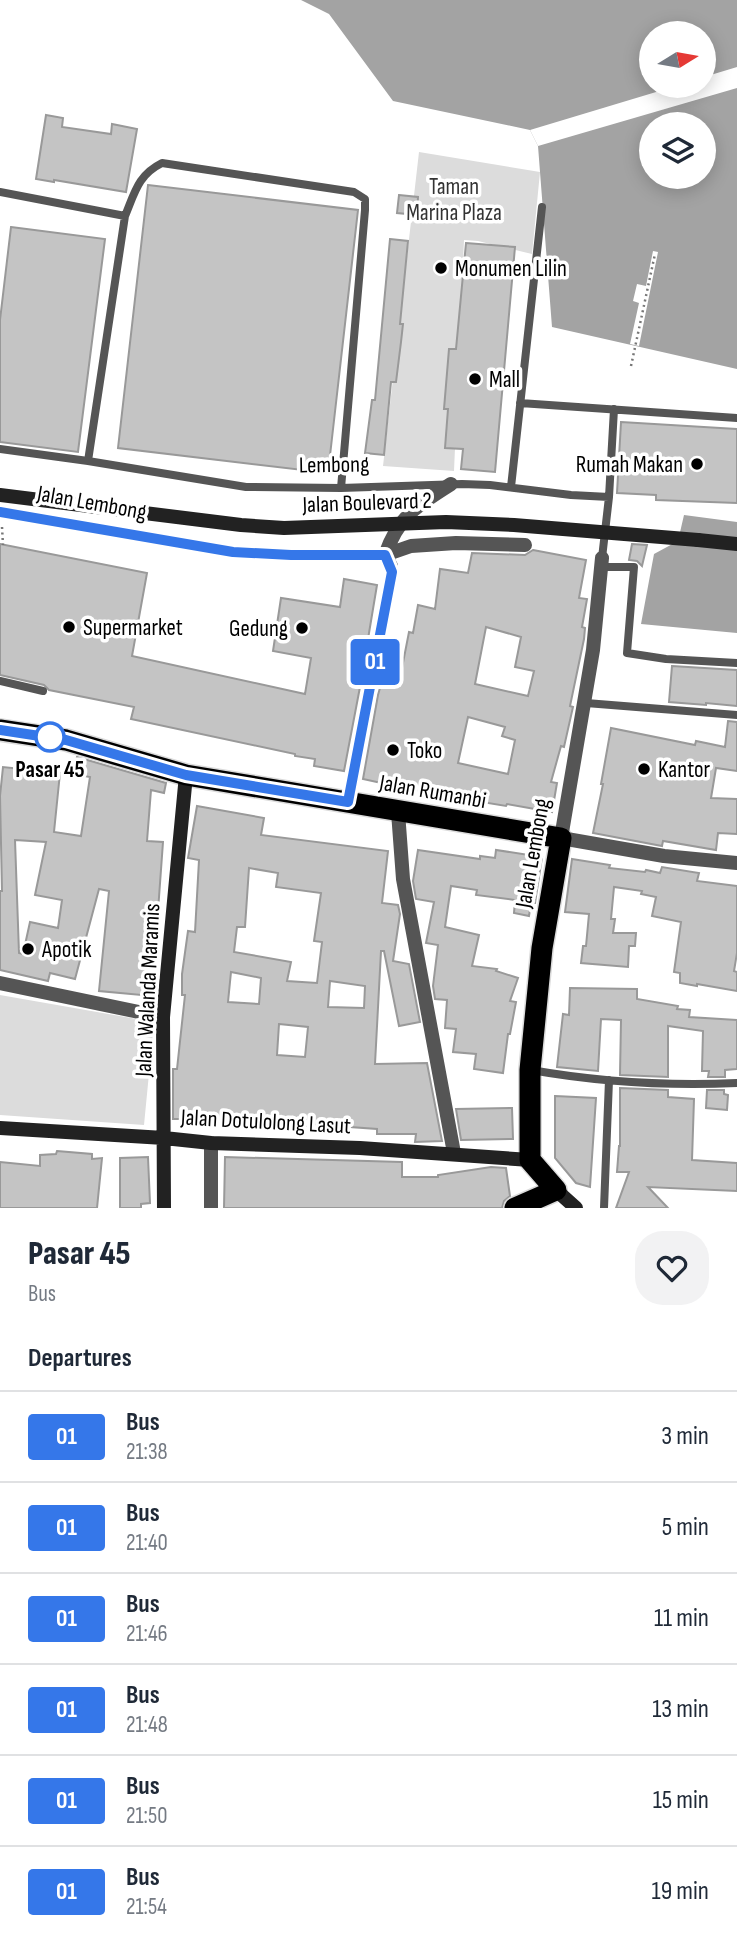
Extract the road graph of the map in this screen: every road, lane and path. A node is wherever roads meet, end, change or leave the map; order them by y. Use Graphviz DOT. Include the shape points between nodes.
graph roads {
  1 [pos="0,192"];
  2 [pos="542,207"];
  3 [pos="125,216"];
  4 [pos="655,254"];
  5 [pos="631,366"];
  6 [pos="520,403"];
  7 [pos="614,410"];
  8 [pos="737,418"];
  9 [pos="0,449"];
  10 [pos="88,461"];
  11 [pos="451,484"];
  12 [pos="511,487"];
  13 [pos="341,488"];
  14 [pos="0,495"];
  15 [pos="609,497"];
  16 [pos="1,518"];
  17 [pos="737,544"];
  18 [pos="3,545"];
  19 [pos="525,545"];
  20 [pos="385,555"];
  21 [pos="602,562"];
  22 [pos="737,663"];
  23 [pos="0,681"];
  24 [pos="43,691"];
  25 [pos="586,703"];
  26 [pos="737,715"];
  27 [pos="0,730"];
  28 [pos="186,775"];
  29 [pos="348,802"];
  30 [pos="398,812"];
  31 [pos="561,838"];
  32 [pos="737,863"];
  33 [pos="0,983"];
  34 [pos="163,1017"];
  35 [pos="530,1070"];
  36 [pos="608,1080"];
  37 [pos="737,1083"];
  38 [pos="0,1128"];
  39 [pos="164,1138"];
  40 [pos="211,1143"];
  41 [pos="454,1153"];
  42 [pos="530,1160"];
  43 [pos="556,1190"];
  44 [pos="164,1208"];
  45 [pos="211,1208"];
  46 [pos="515,1208"];
  47 [pos="576,1208"];
  48 [pos="604,1208"];
  1 -- 3 [label="lane"];
  2 -- 6 [label="lane"];
  3 -- 10 [label="lane"];
  3 -- 13 [label="lane" via="140,180 162,163 354,192 365,199"];
  4 -- 5 [label="path"];
  6 -- 7 [label="lane"];
  6 -- 12 [label="lane"];
  7 -- 8 [label="lane"];
  7 -- 15 [label="lane"];
  9 -- 10 [label="lane, Lembong"];
  10 -- 13 [label="lane, Lembong" via="246,487"];
  11 -- 12 [label="lane, Lembong"];
  11 -- 13 [label="lane, Lembong"];
  11 -- 20 [label="street" via="412,509 392,535"];
  12 -- 15 [label="lane, Lembong"];
  14 -- 17 [label="street, Jalan Boulevard 2, bridge" via="273,527 446,522"];
  15 -- 21 [label="lane"];
  16 -- 18 [label="path"];
  16 -- 20 [label="street, Jalan Lembong" via="233,552"];
  19 -- 20 [label="street" via="411,546"];
  20 -- 29 [label="street" via="391,578"];
  21 -- 22 [label="lane" via="634,567 627,653"];
  21 -- 25 [label="street, Jalan Lembong"];
  23 -- 24 [label="lane"];
  25 -- 26 [label="lane"];
  25 -- 31 [label="street, Jalan Lembong"];
  27 -- 28 [label="highway, Jalan Rumanbi" via="66,740"];
  28 -- 29 [label="highway, Jalan Rumanbi"];
  28 -- 34 [label="street, Jalan Walanda Maramis"];
  29 -- 30 [label="highway, Jalan Rumanbi"];
  30 -- 31 [label="highway, Jalan Rumanbi"];
  30 -- 41 [label="street" via="403,879"];
  31 -- 32 [label="street, Jalan Rumanbi"];
  31 -- 35 [label="highway, Jalan Lembong" via="542,948"];
  33 -- 34 [label="street"];
  34 -- 39 [label="street, Jalan Walanda Maramis"];
  35 -- 36 [label="lane"];
  35 -- 42 [label="highway, Jalan Lembong"];
  36 -- 37 [label="lane"];
  36 -- 48 [label="lane"];
  38 -- 39 [label="street, Jalan Dotulolong Lasut"];
  39 -- 40 [label="street, Jalan Dotulolong Lasut"];
  39 -- 44 [label="street, Jalan Walanda Maramis"];
  40 -- 41 [label="street, Jalan Dotulolong Lasut"];
  40 -- 45 [label="street"];
  41 -- 42 [label="street, Jalan Dotulolong Lasut"];
  42 -- 43 [label="highway"];
  43 -- 46 [label="highway"];
  43 -- 47 [label="street"];
}
